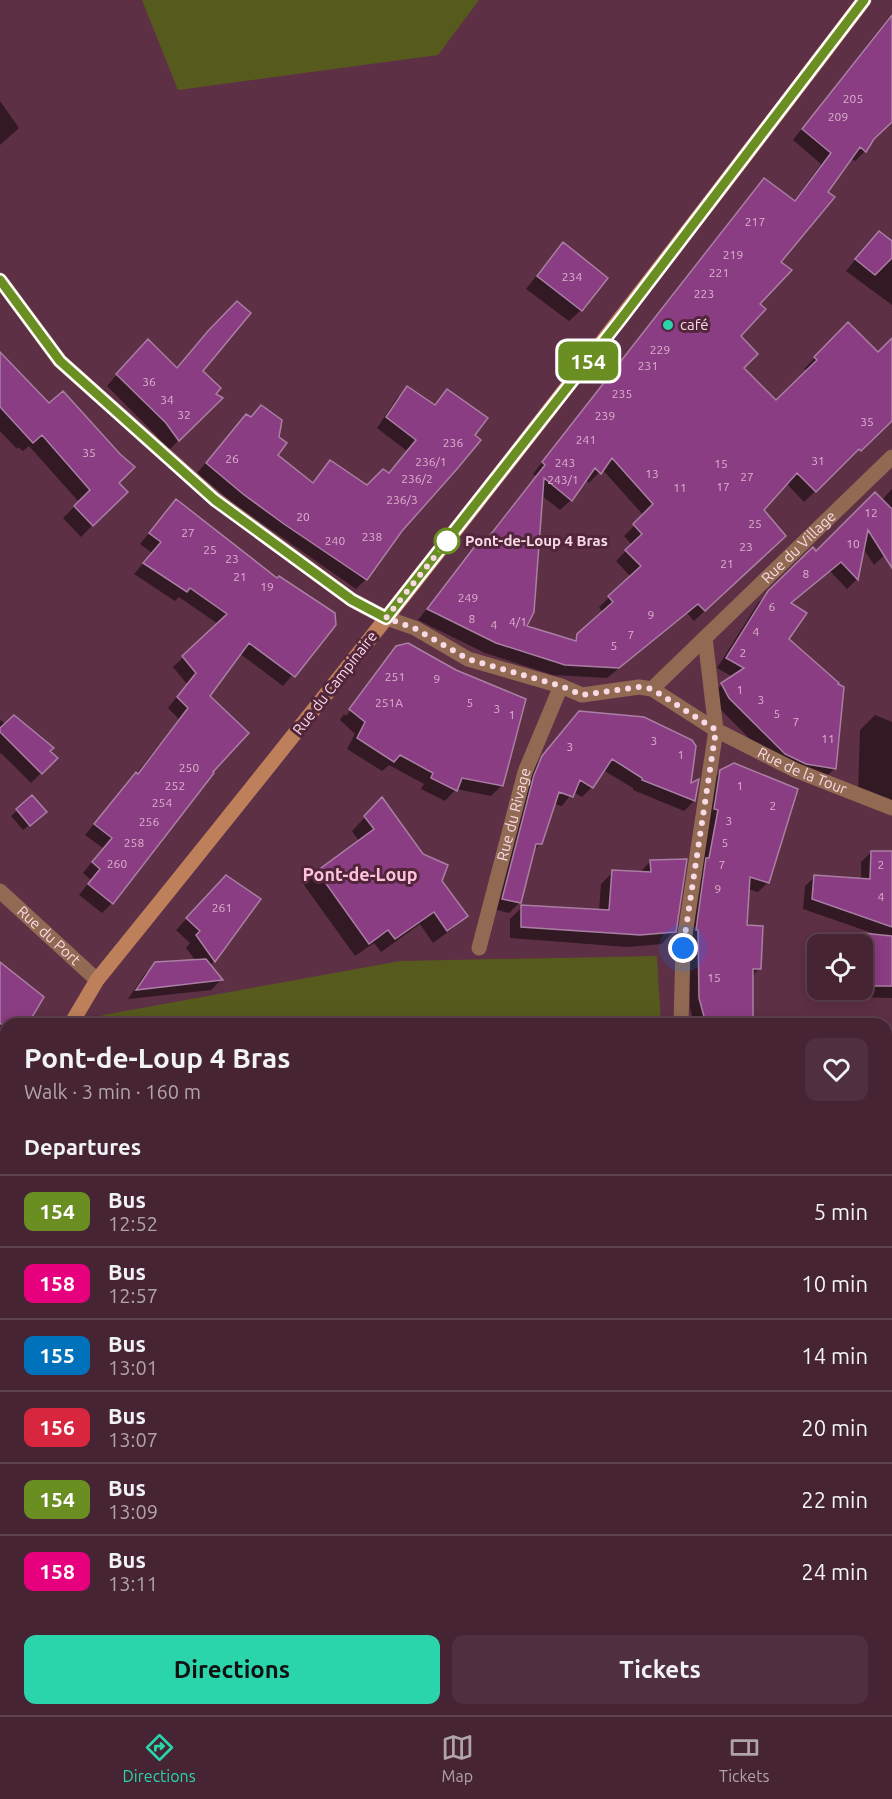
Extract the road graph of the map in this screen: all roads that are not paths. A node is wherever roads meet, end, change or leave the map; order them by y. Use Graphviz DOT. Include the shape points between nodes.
graph roads {
  1 [pos="864,0"];
  2 [pos="0,280"];
  3 [pos="892,457"];
  4 [pos="386,618"];
  5 [pos="705,638"];
  6 [pos="561,686"];
  7 [pos="652,689"];
  8 [pos="716,730"];
  9 [pos="892,808"];
  10 [pos="0,891"];
  11 [pos="479,948"];
  12 [pos="97,980"];
  13 [pos="75,1018"];
  14 [pos="681,1018"];
  1 -- 4 [label="main road, Rue du Campinaire"];
  2 -- 4 [label="street" via="60,361 215,500 352,600"];
  3 -- 5 [label="street, Rue du Village"];
  4 -- 6 [label="street" via="414,628 468,659"];
  4 -- 12 [label="main road, Rue du Campinaire"];
  5 -- 7 [label="street, Rue du Village"];
  5 -- 8 [label="street"];
  6 -- 7 [label="street" via="582,695 639,687"];
  6 -- 11 [label="street, Rue du Rivage" via="525,772"];
  7 -- 8 [label="street, Rue de la Tour"];
  8 -- 9 [label="street, Rue de la Tour" via="795,770"];
  8 -- 14 [label="street" via="683,948"];
  10 -- 12 [label="street, Rue du Port"];
  12 -- 13 [label="main road, Rue du Campinaire"];
}
